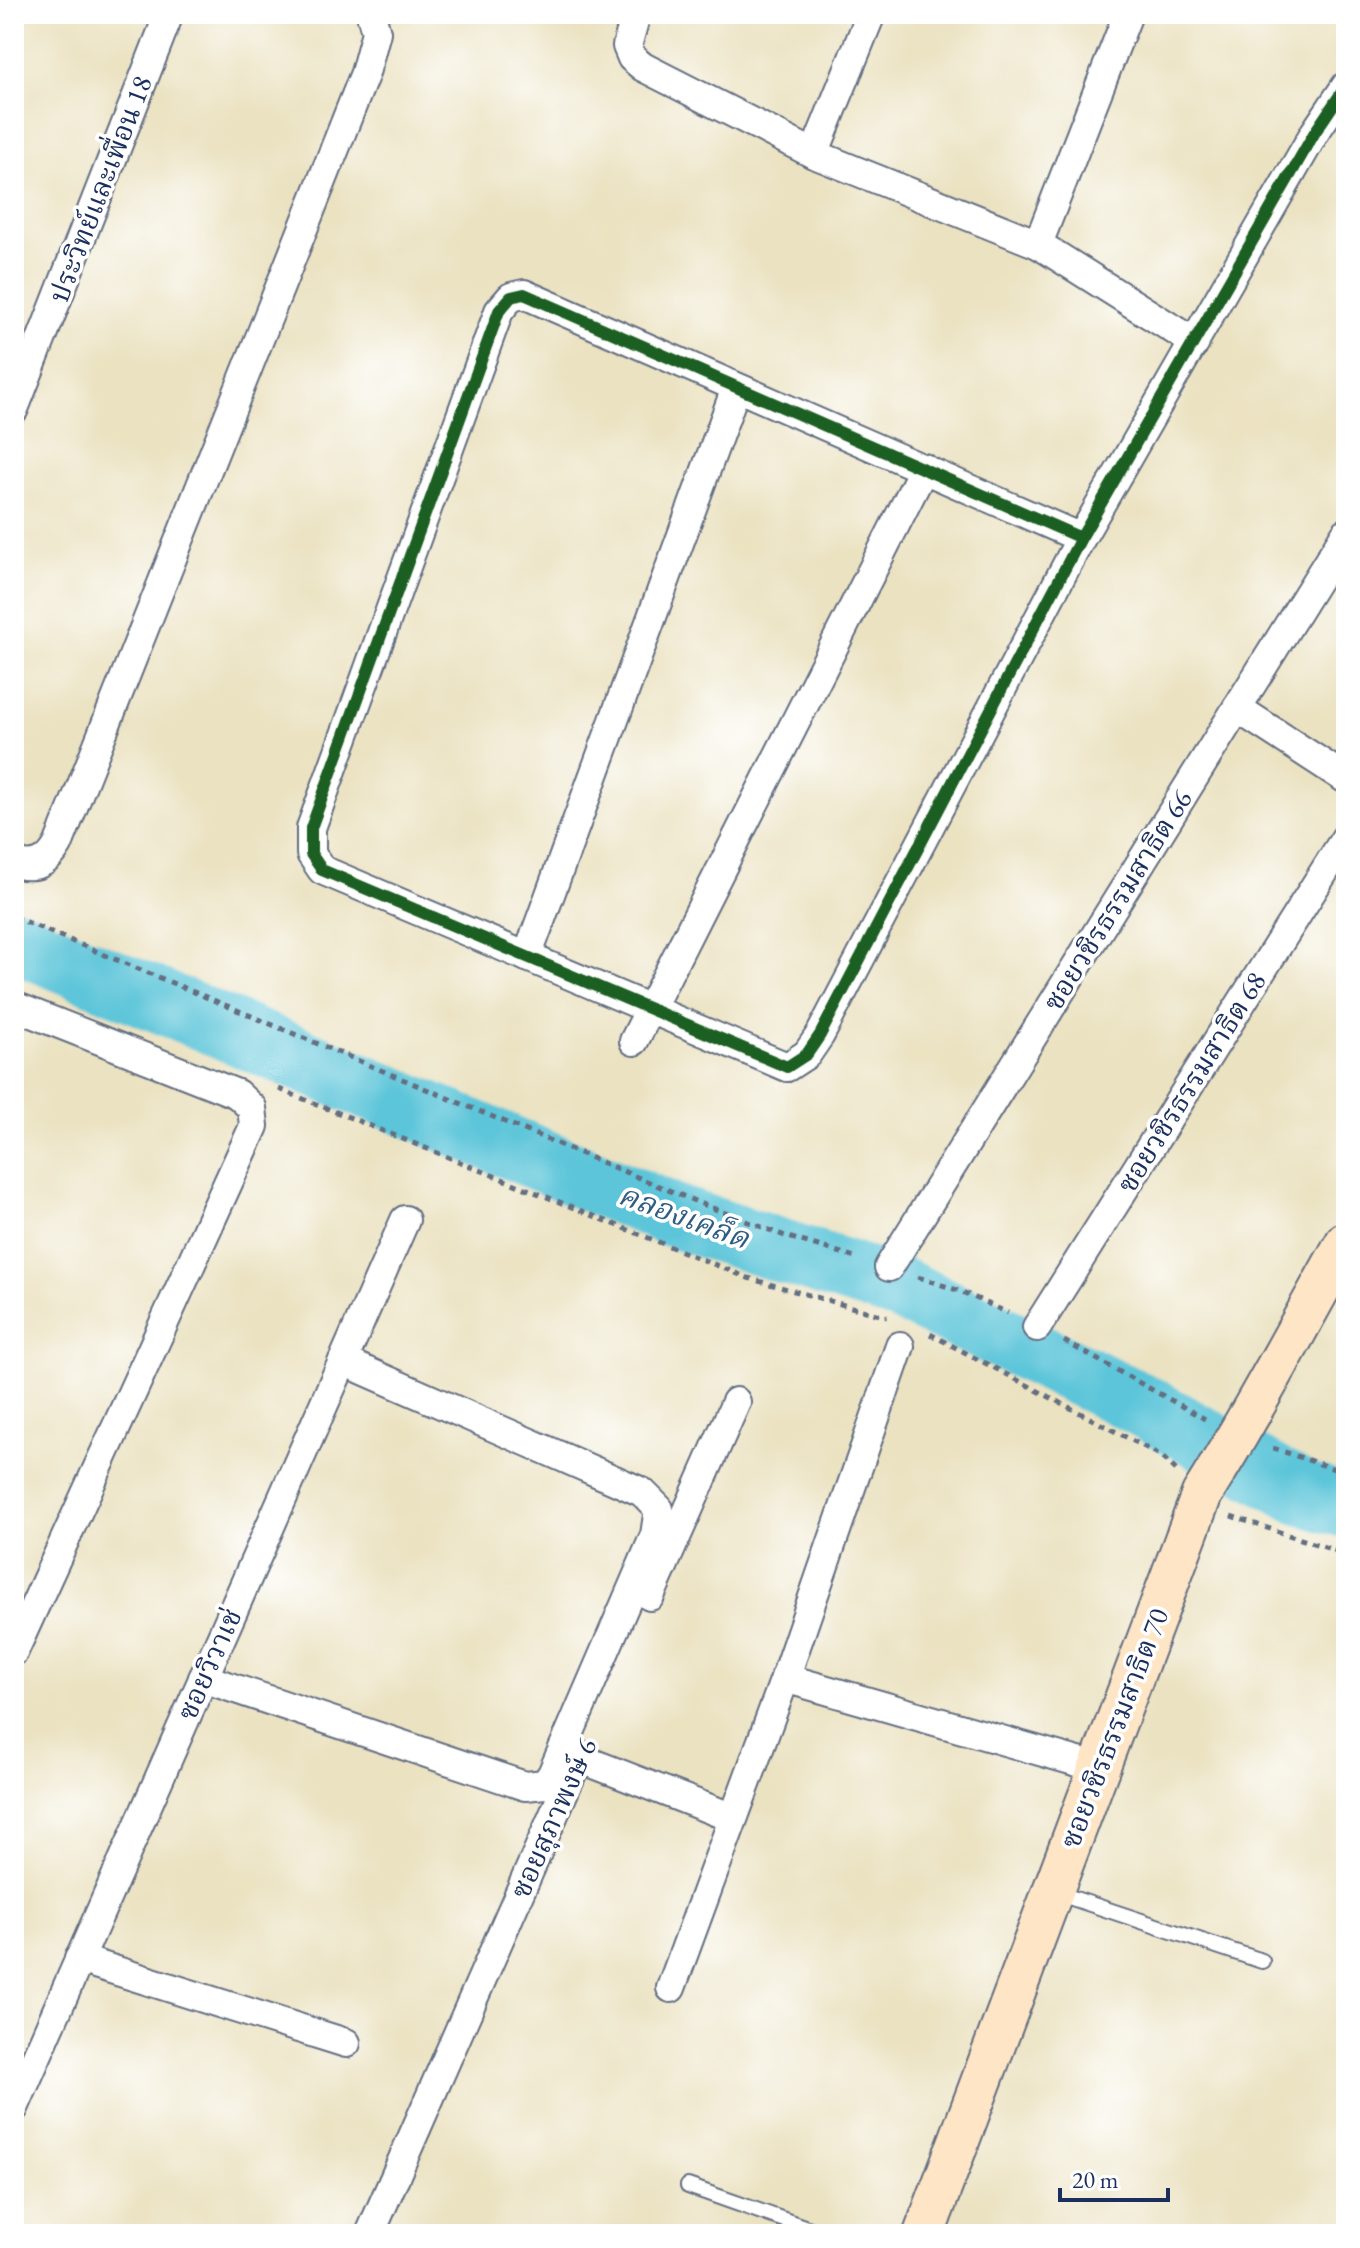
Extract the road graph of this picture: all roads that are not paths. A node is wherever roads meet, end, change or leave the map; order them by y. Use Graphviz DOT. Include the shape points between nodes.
graph roads {
  1 [pos="169,14"];
  2 [pos="371,14"];
  3 [pos="636,14"];
  4 [pos="871,14"];
  5 [pos="1128,14"];
  6 [pos="1346,86"];
  7 [pos="814,154"];
  8 [pos="1038,244"];
  9 [pos="1195,343"];
  10 [pos="736,388"];
  11 [pos="14,409"];
  12 [pos="924,468"];
  13 [pos="1346,533"];
  14 [pos="1081,538"];
  15 [pos="1237,708"];
  16 [pos="1346,779"];
  17 [pos="1346,837"];
  18 [pos="14,863"];
  19 [pos="527,957"];
  20 [pos="14,1006"];
  21 [pos="651,1009"];
  22 [pos="634,1041"];
  23 [pos="405,1220"];
  24 [pos="1346,1242"];
  25 [pos="889,1267"];
  26 [pos="1037,1327"];
  27 [pos="909,1337"];
  28 [pos="343,1361"];
  29 [pos="736,1402"];
  30 [pos="14,1651"];
  31 [pos="203,1678"];
  32 [pos="785,1678"];
  33 [pos="579,1758"];
  34 [pos="1099,1768"];
  35 [pos="733,1818"];
  36 [pos="1053,1891"];
  37 [pos="79,1959"];
  38 [pos="1262,1961"];
  39 [pos="671,1988"];
  40 [pos="346,2043"];
  41 [pos="14,2108"];
  42 [pos="688,2186"];
  43 [pos="370,2234"];
  44 [pos="824,2234"];
  45 [pos="924,2234"];
  1 -- 11 [label="street, ประวิทย์และเพื่อน 18"];
  2 -- 18 [label="street" via="376,32 365,73 58,845 49,860 29,868"];
  3 -- 7 [label="street" via="627,46 643,67"];
  4 -- 7 [label="street"];
  5 -- 8 [label="street"];
  6 -- 9 [label="street"];
  7 -- 8 [label="street"];
  8 -- 9 [label="street"];
  9 -- 14 [label="street"];
  10 -- 12 [label="street"];
  10 -- 19 [label="street"];
  10 -- 19 [label="street" via="524,294 511,297 499,311 311,828 311,854 322,870"];
  12 -- 14 [label="street"];
  12 -- 21 [label="street"];
  13 -- 15 [label="street, ซอยวชิรธรรมสาธิต 66"];
  14 -- 21 [label="street" via="807,1054 787,1067"];
  15 -- 16 [label="street"];
  15 -- 25 [label="street, ซอยวชิรธรรมสาธิต 66"];
  17 -- 26 [label="street, ซอยวชิรธรรมสาธิต 68"];
  19 -- 21 [label="street"];
  20 -- 30 [label="street" via="237,1094 252,1108 254,1126"];
  21 -- 22 [label="street"];
  23 -- 28 [label="street, ซอยวิวาเช่"];
  24 -- 34 [label="street, ซอยวชิรธรรมสาธิต 70" via="1202,1494"];
  27 -- 32 [label="street"];
  28 -- 31 [label="street, ซอยวิวาเช่"];
  28 -- 31 [label="street" via="642,1492 659,1509 655,1535 552,1774 545,1784 525,1786"];
  29 -- 33 [label="street, ซอยสุภาพงษ์ 6"];
  31 -- 37 [label="street, ซอยวิวาเช่"];
  32 -- 34 [label="street"];
  32 -- 35 [label="street"];
  33 -- 35 [label="street"];
  33 -- 43 [label="street, ซอยสุภาพงษ์ 6"];
  34 -- 36 [label="street, ซอยวชิรธรรมสาธิต 70"];
  35 -- 39 [label="street"];
  36 -- 38 [label="lane"];
  36 -- 45 [label="street, ซอยวชิรธรรมสาธิต 70"];
  37 -- 40 [label="street"];
  37 -- 41 [label="street, ซอยวิวาเช่"];
  42 -- 44 [label="lane"];
}
